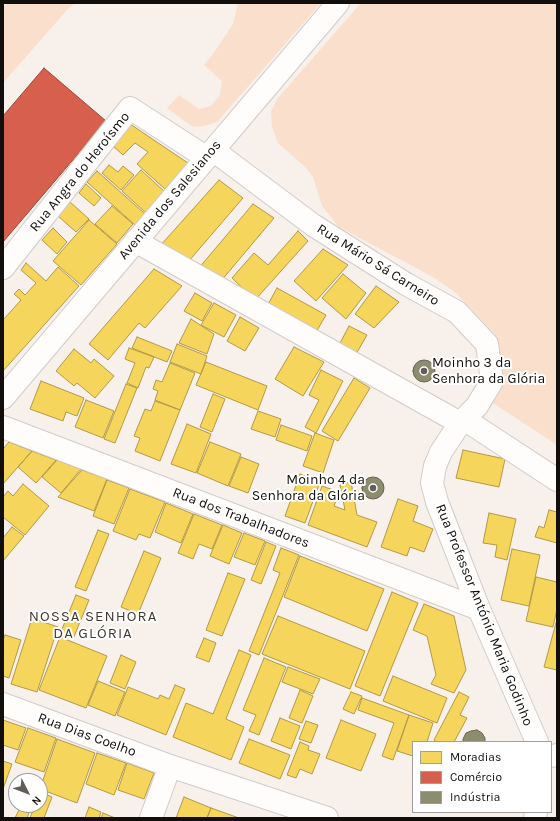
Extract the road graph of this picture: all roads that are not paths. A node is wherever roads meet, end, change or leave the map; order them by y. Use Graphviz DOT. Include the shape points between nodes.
graph roads {
  1 [pos="338,3"];
  2 [pos="210,154"];
  3 [pos="135,241"];
  4 [pos="3,268"];
  5 [pos="3,398"];
  6 [pos="467,416"];
  7 [pos="3,427"];
  8 [pos="557,480"];
  9 [pos="478,608"];
  10 [pos="3,704"];
  11 [pos="537,741"];
  12 [pos="170,766"];
  13 [pos="151,818"];
  14 [pos="327,818"];
  1 -- 2 [label="street, Avenida dos Salesianos"];
  2 -- 3 [label="street, Avenida dos Salesianos"];
  2 -- 4 [label="street, Rua Angra do Heroísmo" via="130,108"];
  2 -- 6 [label="street, Rua Mário Sá Carneiro" via="313,225 406,284 457,312 487,344 492,381"];
  3 -- 5 [label="street, Avenida dos Salesianos"];
  3 -- 6 [label="street"];
  6 -- 8 [label="street"];
  6 -- 9 [label="street, Rua Professor António Maria Godinho" via="440,452 432,483"];
  7 -- 9 [label="street, Rua dos Trabalhadores"];
  9 -- 11 [label="street, Rua Professor António Maria Godinho"];
  10 -- 12 [label="street, Rua Dias Coelho"];
  12 -- 13 [label="street"];
  12 -- 14 [label="street, Rua Dias Coelho"];
}
